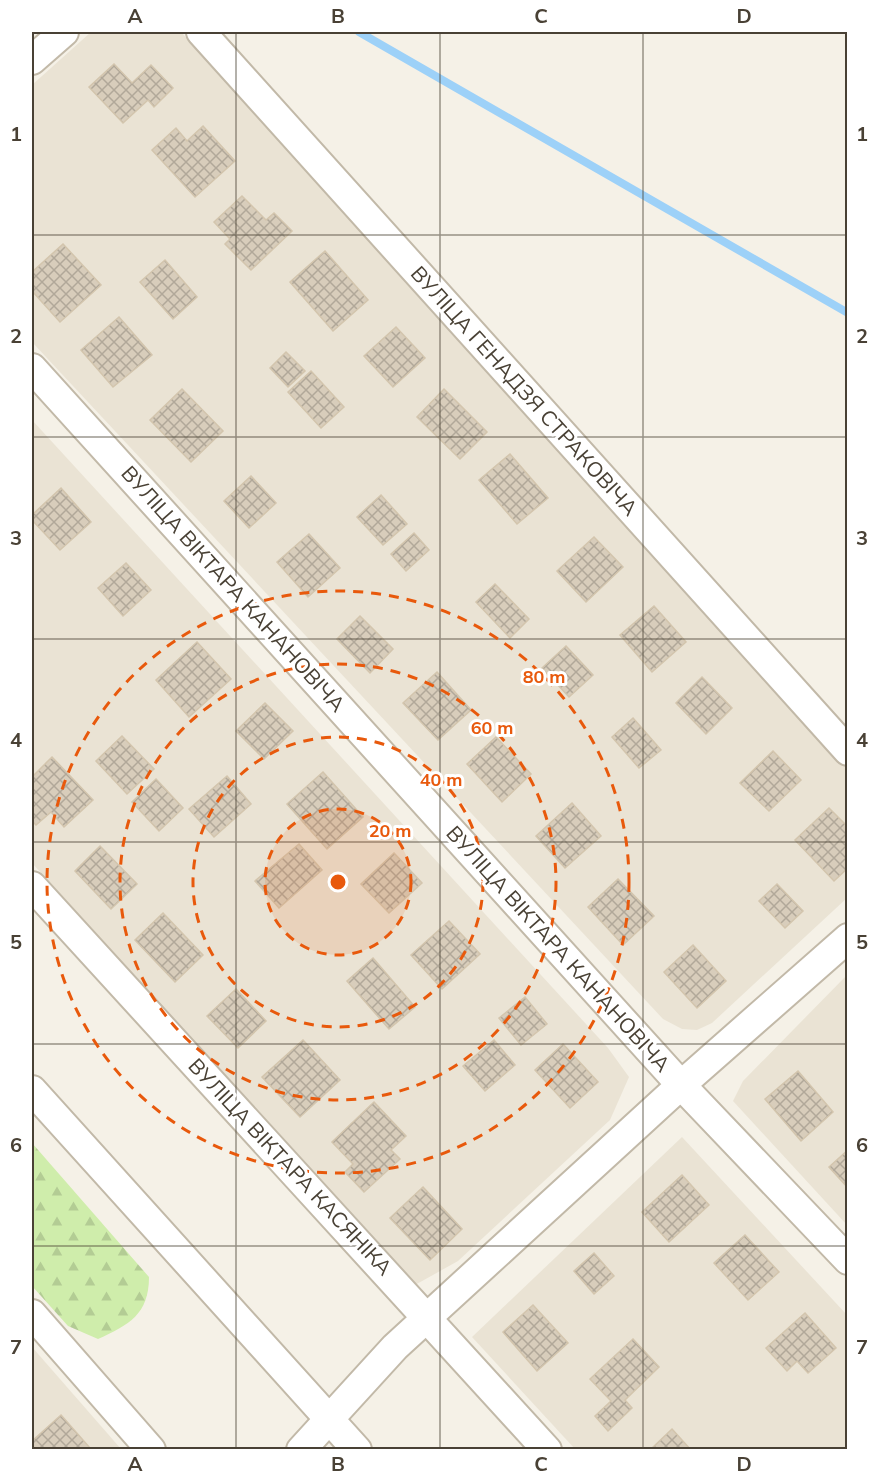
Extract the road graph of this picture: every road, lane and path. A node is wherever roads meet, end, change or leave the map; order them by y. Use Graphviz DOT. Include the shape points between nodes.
graph roads {
  1 [pos="64,32"];
  2 [pos="201,32"];
  3 [pos="32,60"];
  4 [pos="32,368"];
  5 [pos="848,751"];
  6 [pos="32,886"];
  7 [pos="848,938"];
  8 [pos="681,1085"];
  9 [pos="32,1090"];
  10 [pos="848,1260"];
  11 [pos="32,1314"];
  12 [pos="428,1317"];
  13 [pos="330,1420"];
  14 [pos="151,1449"];
  15 [pos="301,1449"];
  16 [pos="357,1449"];
  17 [pos="547,1449"];
  1 -- 3 [label="street"];
  2 -- 5 [label="street, ВУЛІЦА ГЕНАДЗЯ СТРАКОВІЧА"];
  4 -- 8 [label="street, ВУЛІЦА ВІКТАРА КАНАНОВІЧА"];
  6 -- 12 [label="street, ВУЛІЦА ВІКТАРА КАСЯНІКА"];
  7 -- 8 [label="street"];
  8 -- 10 [label="street, ВУЛІЦА ВІКТАРА КАНАНОВІЧА"];
  8 -- 12 [label="street"];
  9 -- 13 [label="street"];
  11 -- 14 [label="street"];
  12 -- 13 [label="street" via="395,1347"];
  12 -- 17 [label="street, ВУЛІЦА ВІКТАРА КАСЯНІКА"];
  13 -- 15 [label="street"];
  13 -- 16 [label="street"];
}
